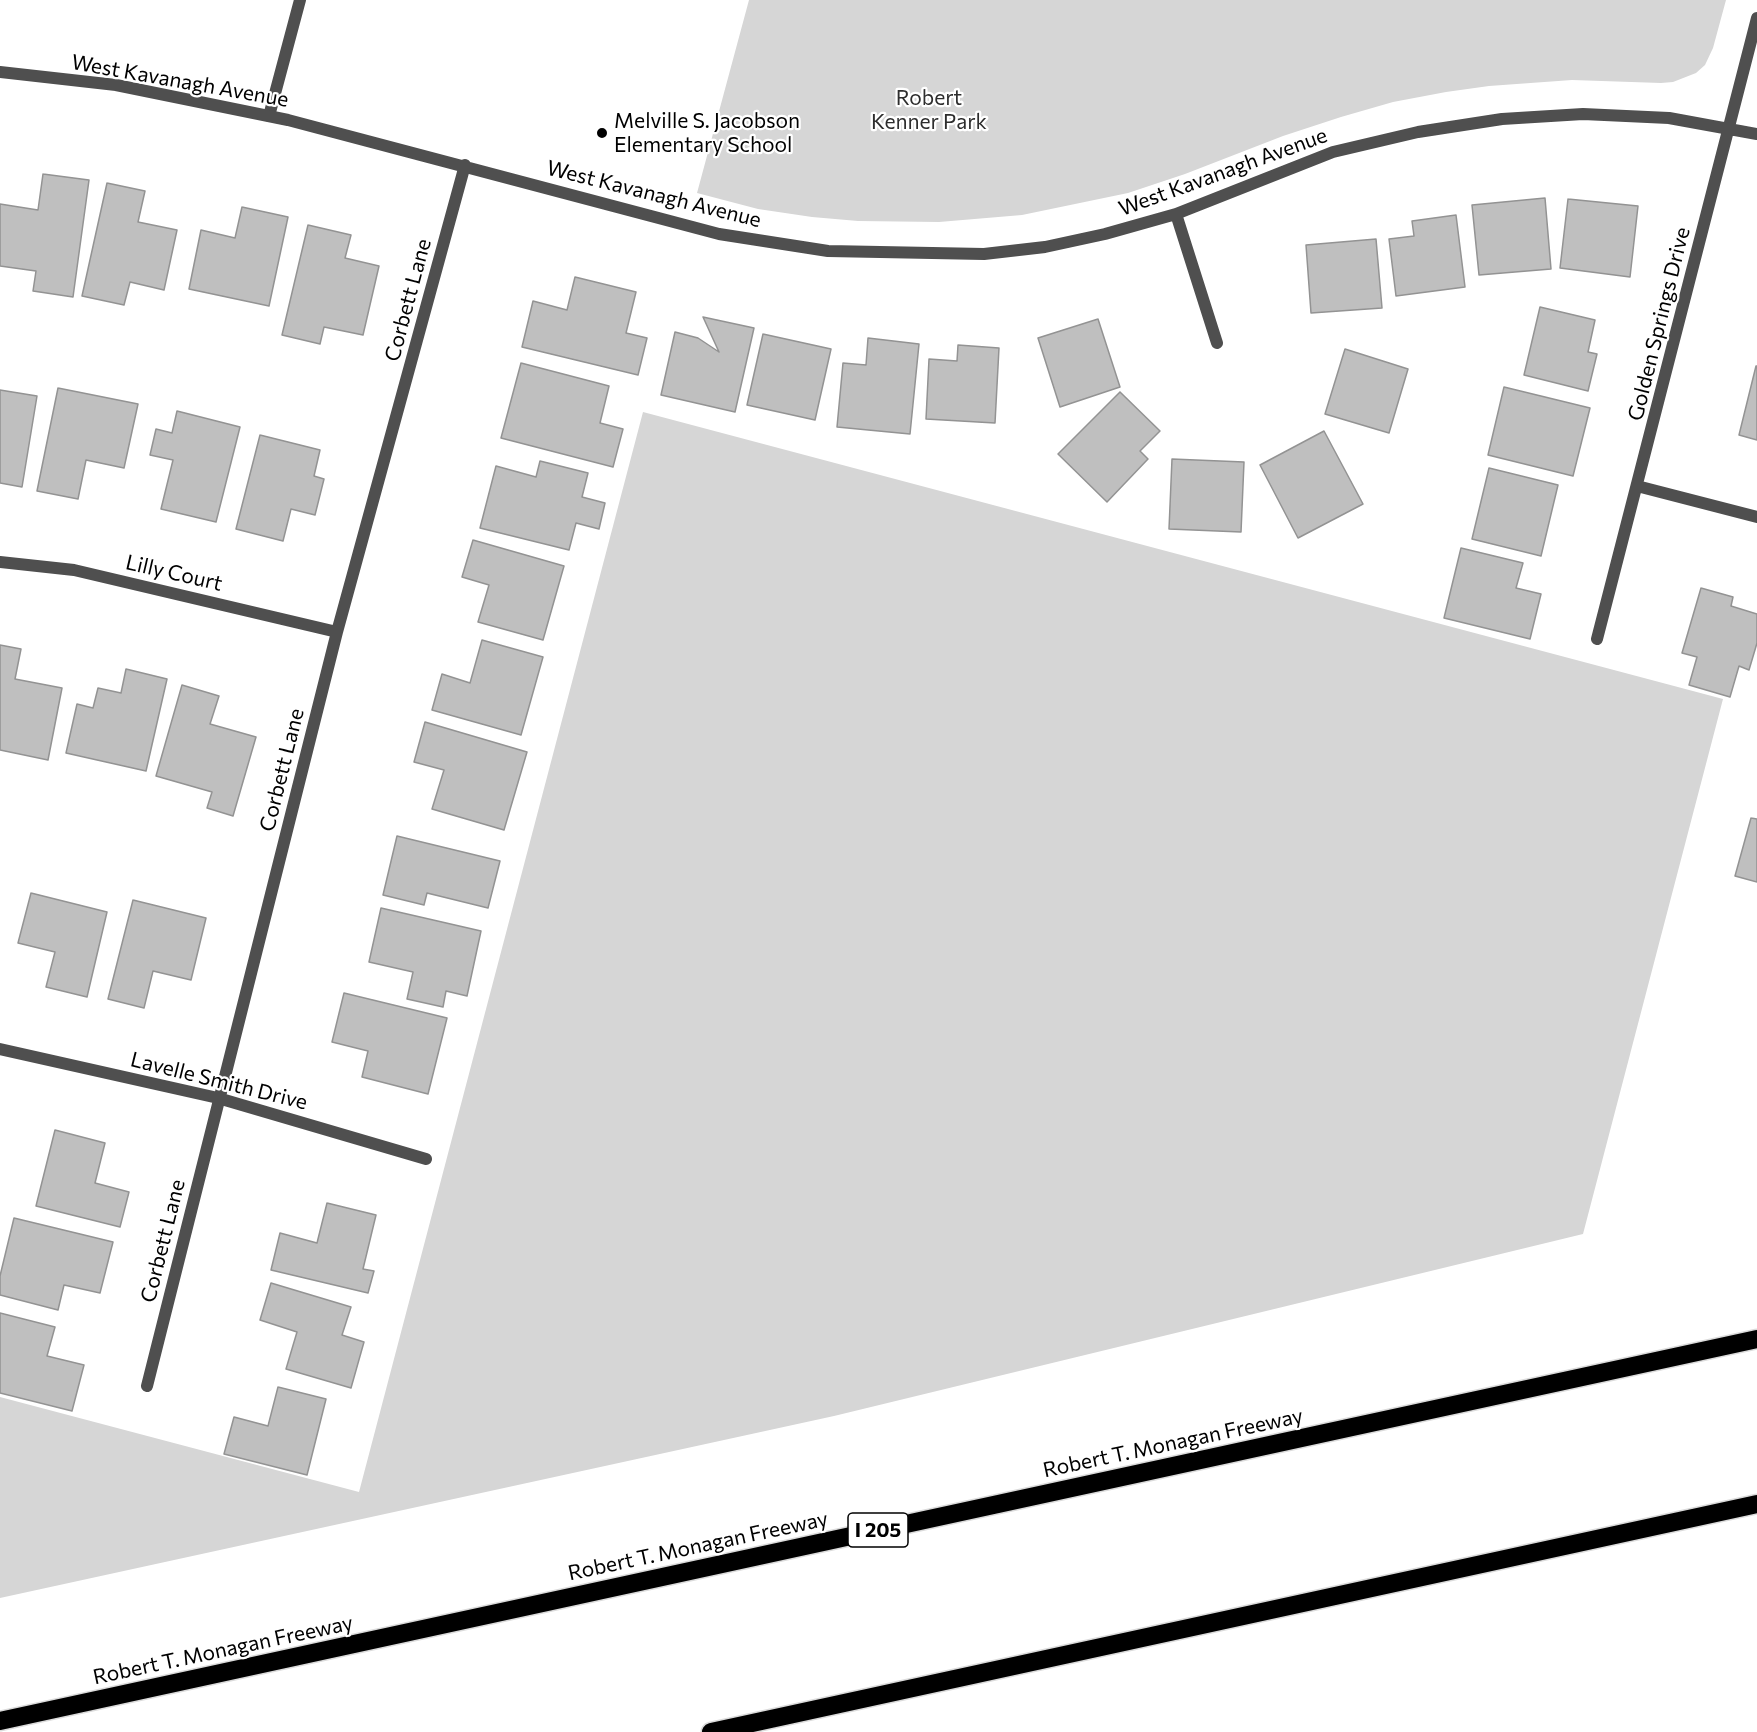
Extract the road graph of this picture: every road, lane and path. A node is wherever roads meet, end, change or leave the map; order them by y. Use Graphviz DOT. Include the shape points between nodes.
graph roads {
  1 [pos="300,0"];
  2 [pos="1757,18"];
  3 [pos="0,72"];
  4 [pos="269,116"];
  5 [pos="1728,128"];
  6 [pos="1757,134"];
  7 [pos="465,165"];
  8 [pos="1176,214"];
  9 [pos="1217,343"];
  10 [pos="1637,486"];
  11 [pos="1757,518"];
  12 [pos="0,562"];
  13 [pos="337,632"];
  14 [pos="1597,639"];
  15 [pos="0,1049"];
  16 [pos="219,1098"];
  17 [pos="426,1159"];
  18 [pos="1757,1339"];
  19 [pos="147,1386"];
  20 [pos="1757,1504"];
  21 [pos="0,1721"];
  22 [pos="711,1732"];
  1 -- 4 [label="street"];
  2 -- 5 [label="street, Golden Springs Drive"];
  3 -- 4 [label="street, West Kavanagh Avenue" via="116,85"];
  4 -- 7 [label="street, West Kavanagh Avenue"];
  5 -- 6 [label="street, West Kavanagh Avenue"];
  5 -- 8 [label="street, West Kavanagh Avenue" via="1669,118 1583,114 1503,119 1418,132 1333,152"];
  5 -- 10 [label="street, Golden Springs Drive"];
  7 -- 8 [label="street, West Kavanagh Avenue" via="719,234 828,251 984,254 1045,247"];
  7 -- 13 [label="street, Corbett Lane"];
  8 -- 9 [label="street"];
  10 -- 11 [label="street"];
  10 -- 14 [label="street, Golden Springs Drive"];
  12 -- 13 [label="street, Lilly Court" via="74,570"];
  13 -- 16 [label="street, Corbett Lane"];
  15 -- 16 [label="street, Lavelle Smith Drive"];
  16 -- 17 [label="street, Lavelle Smith Drive"];
  16 -- 19 [label="street, Corbett Lane"];
  18 -- 21 [label="highway, Robert T. Monagan Freeway / I 205"];
  20 -- 22 [label="highway"];
}
